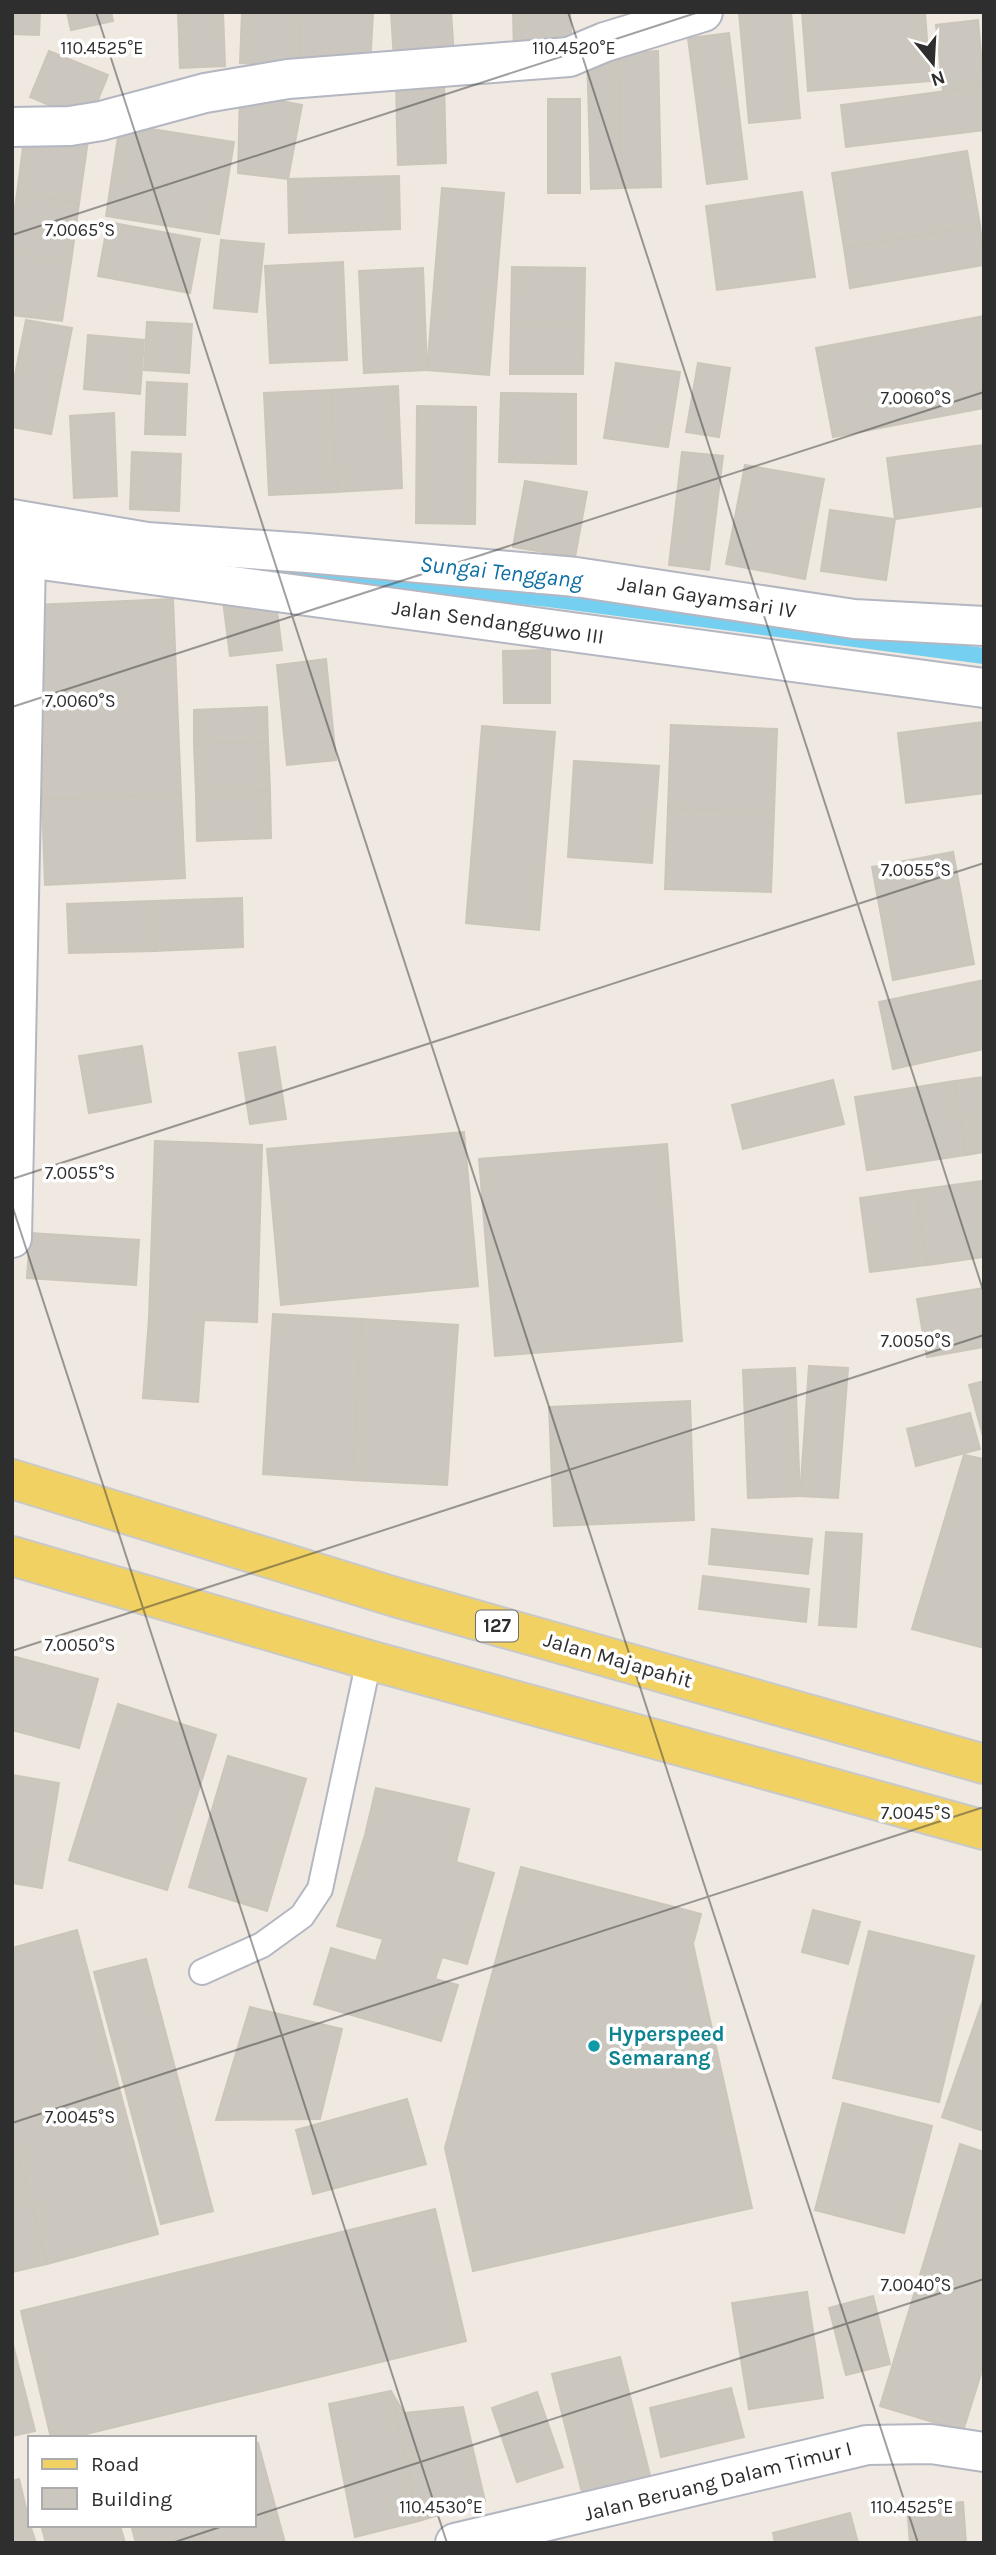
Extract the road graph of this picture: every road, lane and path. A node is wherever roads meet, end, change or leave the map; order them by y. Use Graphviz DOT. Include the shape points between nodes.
graph roads {
  1 [pos="703,12"];
  2 [pos="606,27"];
  3 [pos="12,127"];
  4 [pos="12,519"];
  5 [pos="19,557"];
  6 [pos="984,626"];
  7 [pos="984,688"];
  8 [pos="12,1238"];
  9 [pos="12,1479"];
  10 [pos="12,1556"];
  11 [pos="369,1660"];
  12 [pos="984,1764"];
  13 [pos="984,1830"];
  14 [pos="202,1972"];
  15 [pos="984,2452"];
  16 [pos="455,2543"];
  1 -- 2 [label="street"];
  2 -- 3 [label="street" via="569,57 288,79 205,93 70,126"];
  4 -- 6 [label="street, Jalan Gayamsari IV" via="147,542 576,577 854,619"];
  5 -- 7 [label="street, Jalan Sendangguwo III"];
  5 -- 8 [label="street"];
  9 -- 12 [label="main road, Jalan Majapahit / 127" via="395,1597"];
  10 -- 11 [label="main road"];
  11 -- 13 [label="main road"];
  11 -- 14 [label="lane" via="320,1889 302,1916 262,1944"];
  15 -- 16 [label="street, Jalan Beruang Dalam Timur I" via="931,2444 867,2445"];
}
